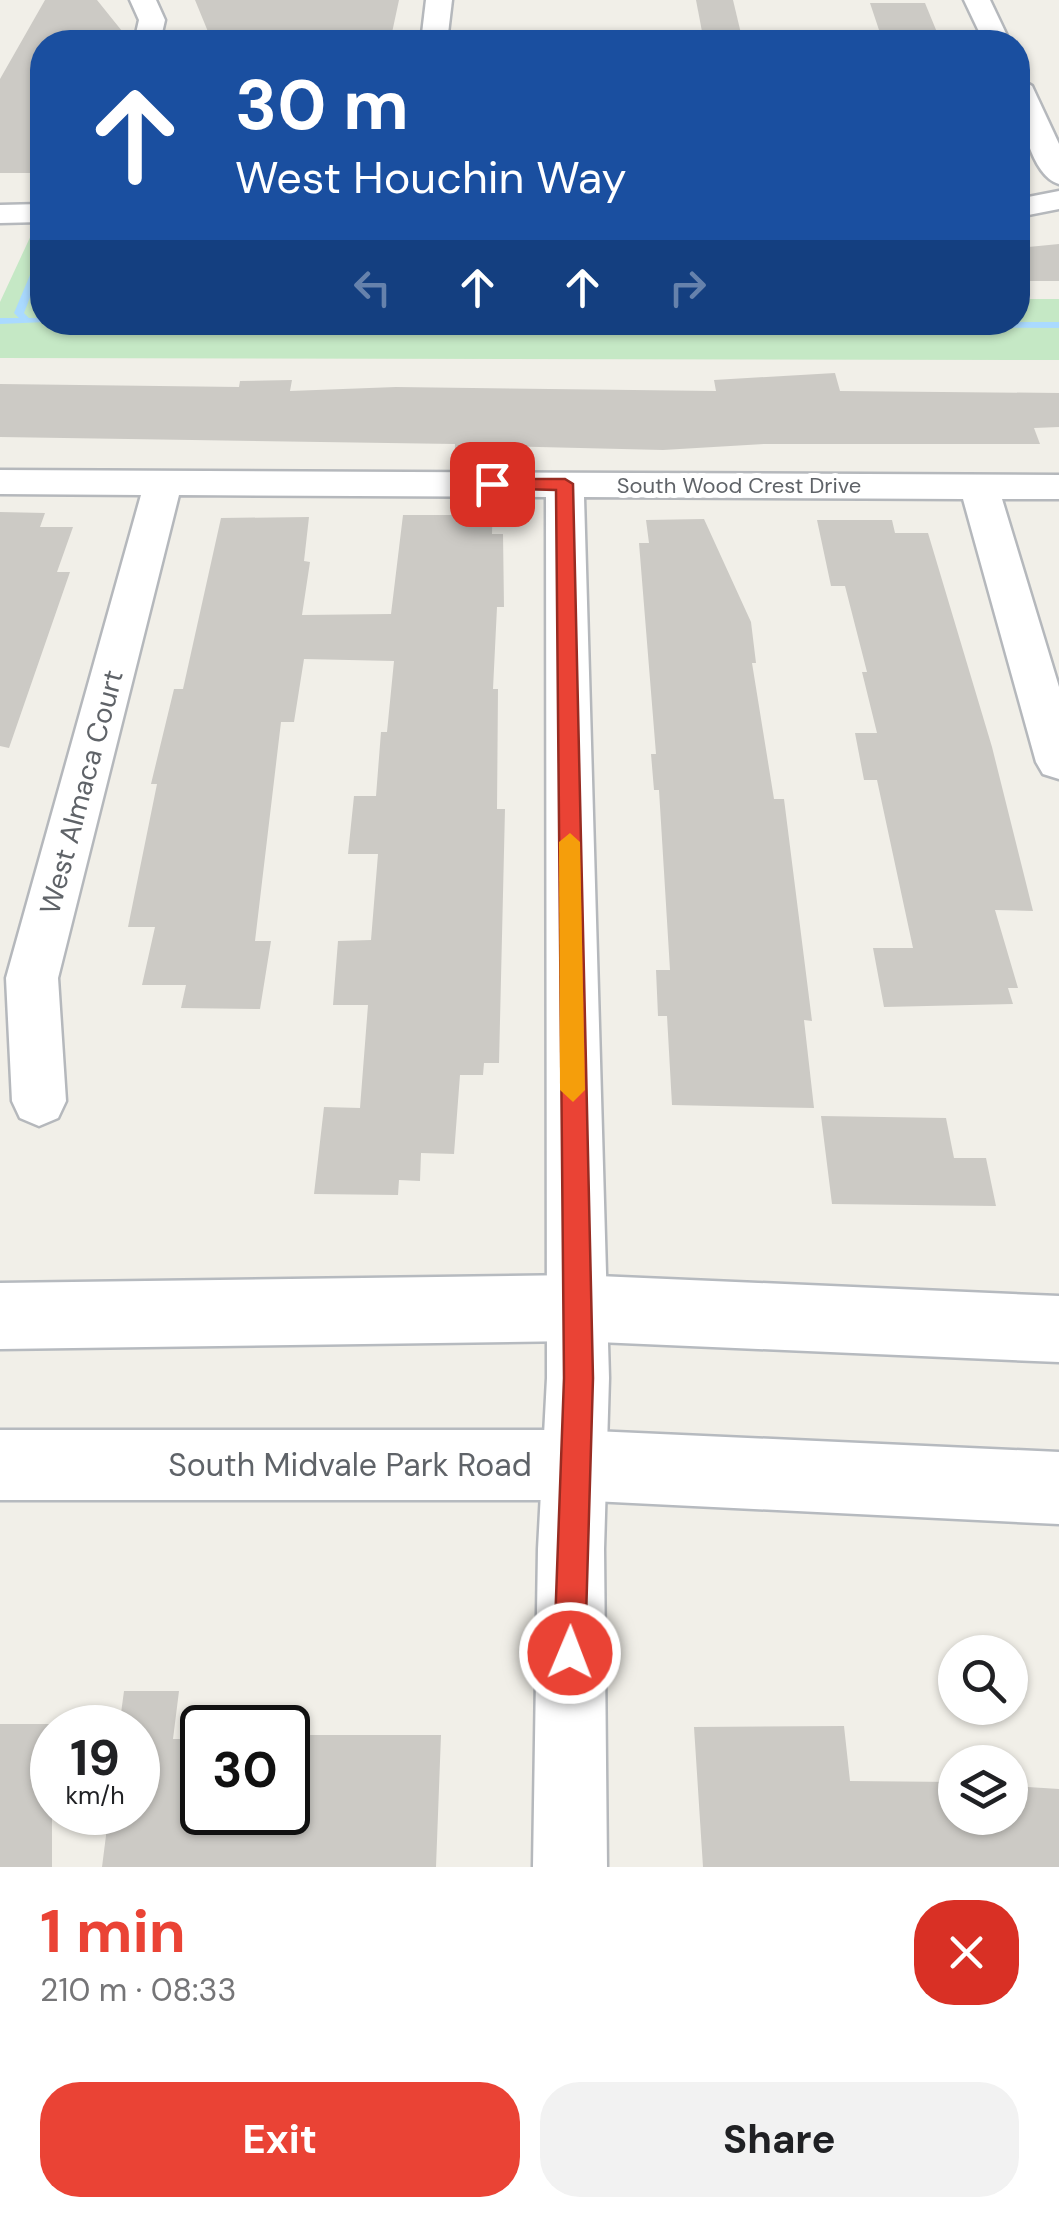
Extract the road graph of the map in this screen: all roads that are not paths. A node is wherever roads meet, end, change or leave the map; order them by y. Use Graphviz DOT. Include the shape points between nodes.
graph roads {
  1 [pos="143,0"];
  2 [pos="439,0"];
  3 [pos="977,0"];
  4 [pos="150,30"];
  5 [pos="435,30"];
  6 [pos="991,30"];
  7 [pos="1030,119"];
  8 [pos="1058,195"];
  9 [pos="1030,204"];
  10 [pos="30,213"];
  11 [pos="0,214"];
  12 [pos="0,482"];
  13 [pos="565,484"];
  14 [pos="162,486"];
  15 [pos="978,486"];
  16 [pos="1059,486"];
  17 [pos="1059,762"];
  18 [pos="39,1101"];
  19 [pos="575,1308"];
  20 [pos="0,1316"];
  21 [pos="1059,1329"];
  22 [pos="572,1464"];
  23 [pos="0,1465"];
  24 [pos="1059,1488"];
  25 [pos="570,1867"];
  1 -- 4 [label="street"];
  2 -- 5 [label="street"];
  3 -- 6 [label="street"];
  7 -- 8 [label="street"];
  8 -- 9 [label="street"];
  10 -- 11 [label="street"];
  12 -- 14 [label="street, South Wood Crest Drive"];
  13 -- 14 [label="street, South Wood Crest Drive"];
  13 -- 15 [label="street, South Wood Crest Drive"];
  13 -- 19 [label="street"];
  14 -- 18 [label="street, West Almaca Court" via="32,978"];
  15 -- 16 [label="street, South Wood Crest Drive"];
  15 -- 17 [label="street"];
  19 -- 20 [label="main road"];
  19 -- 21 [label="main road"];
  19 -- 22 [label="street"];
  22 -- 23 [label="main road, South Midvale Park Road"];
  22 -- 24 [label="main road, South Midvale Park Road"];
  22 -- 25 [label="street"];
}
